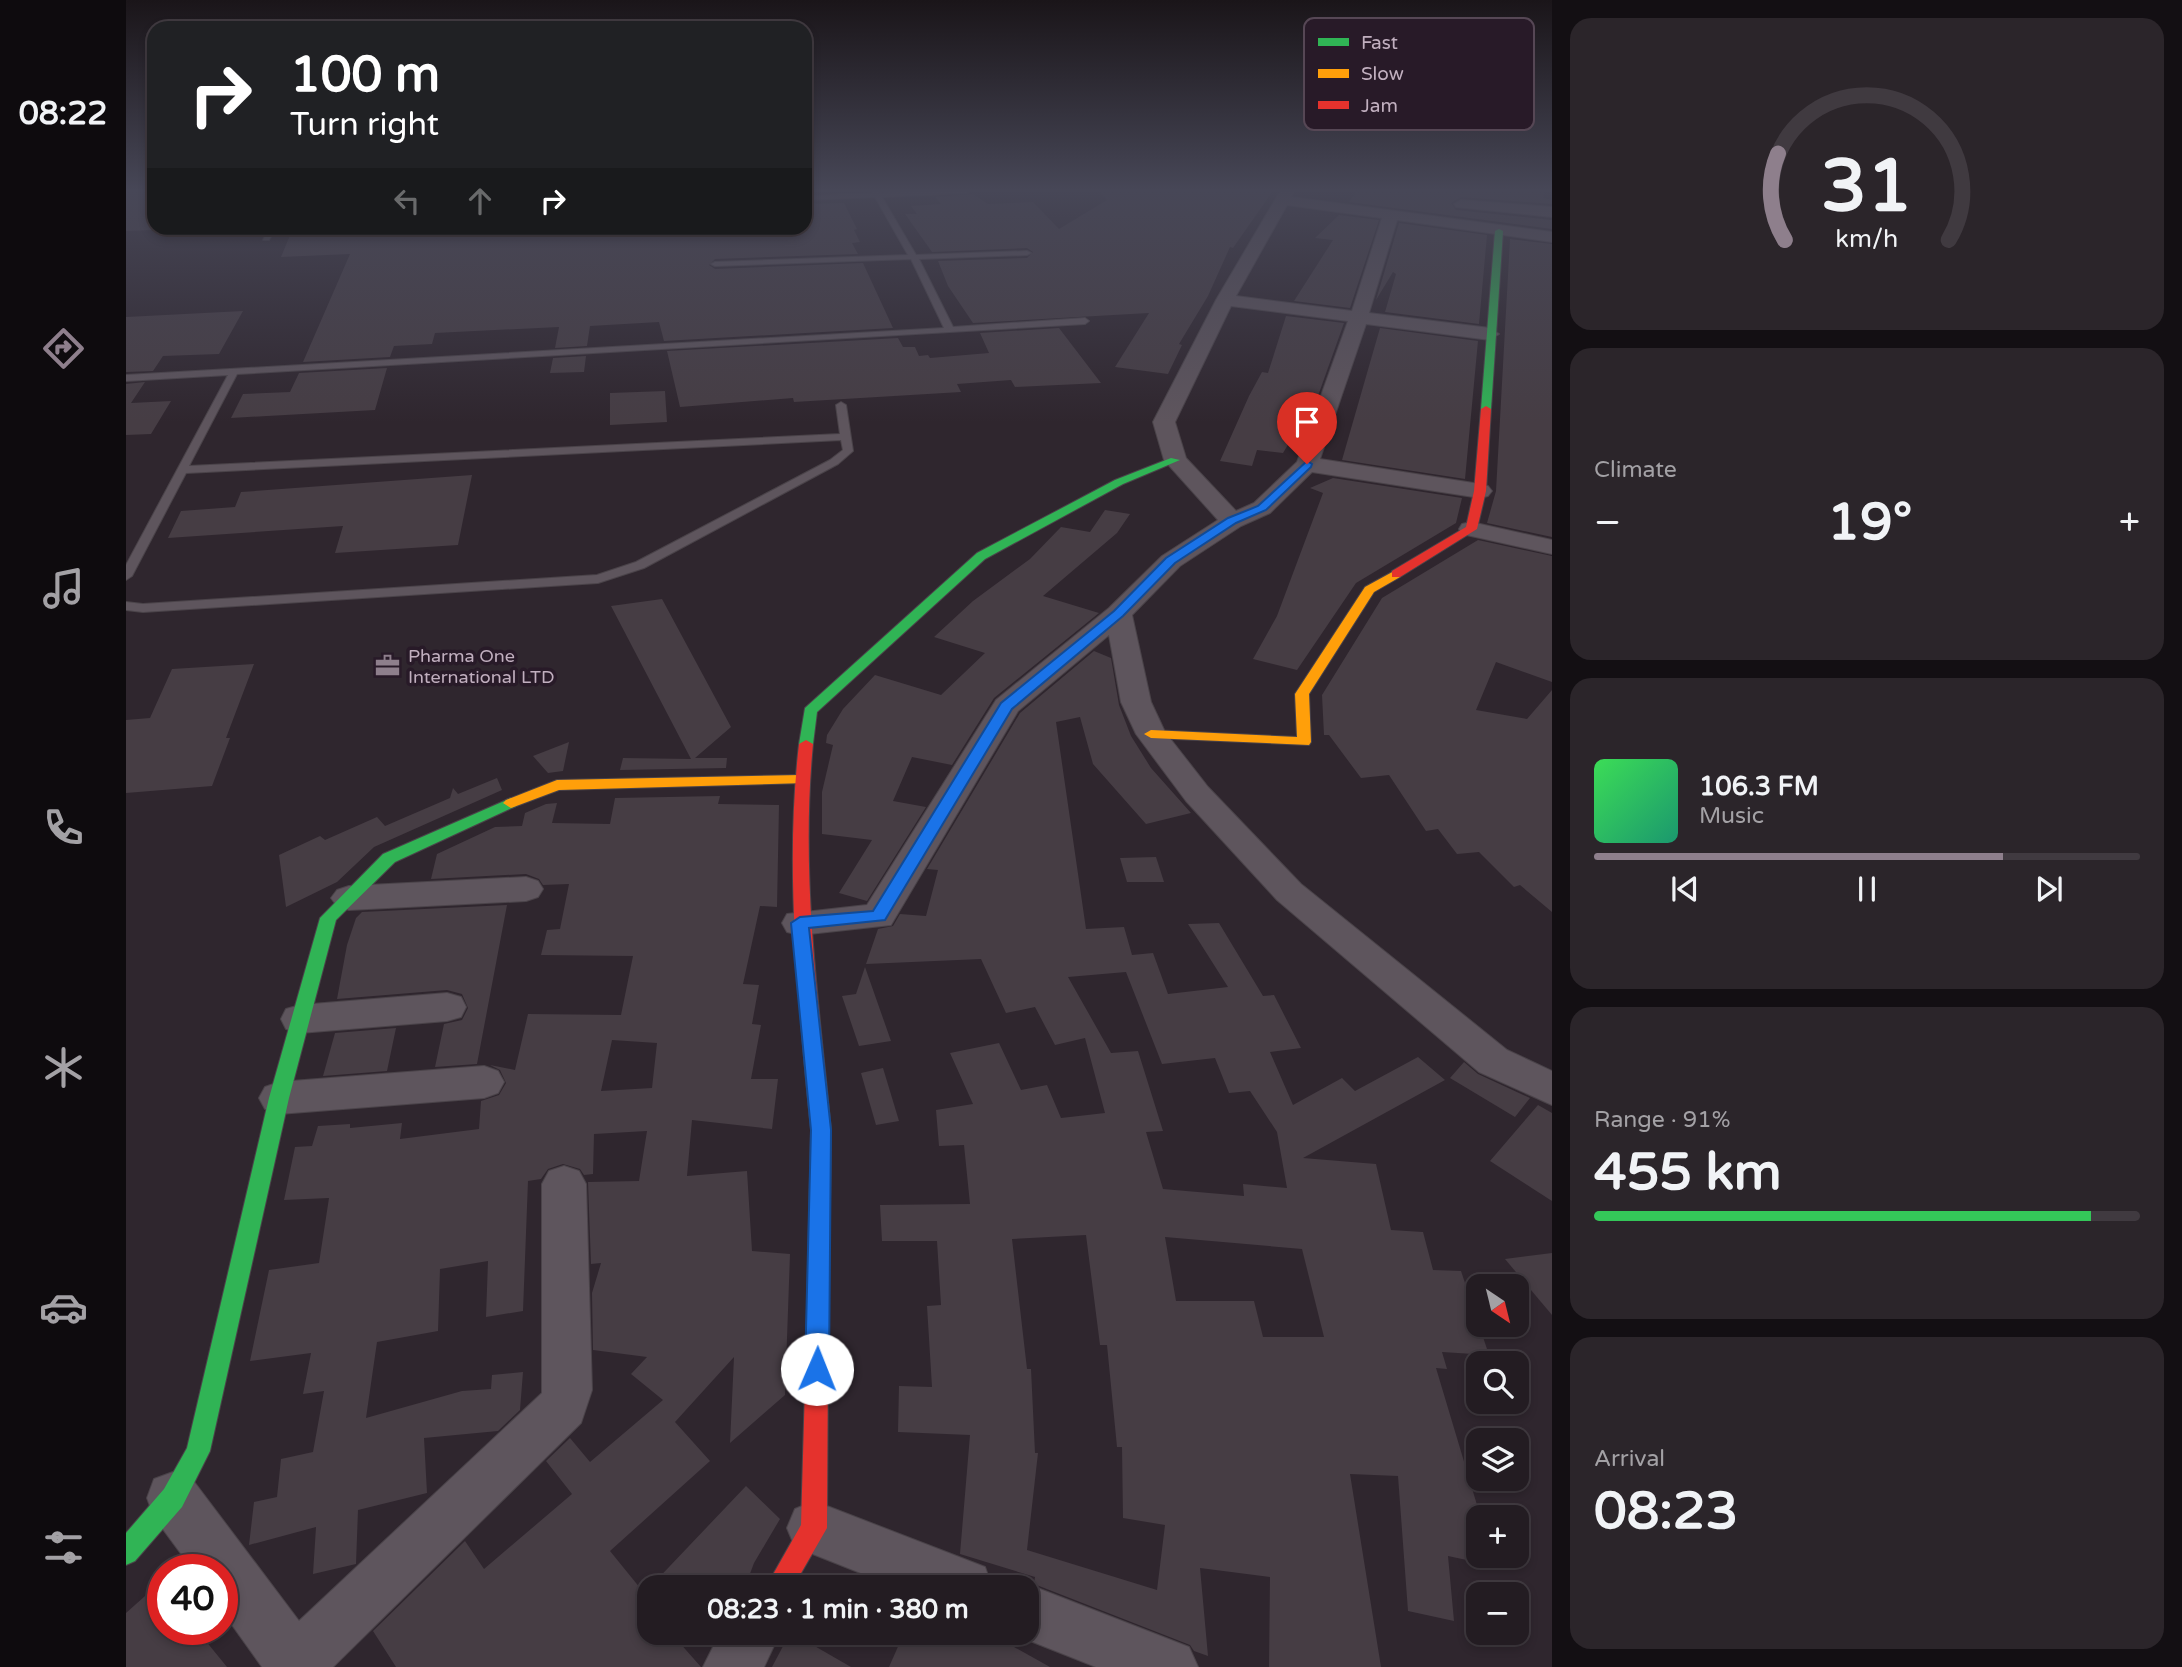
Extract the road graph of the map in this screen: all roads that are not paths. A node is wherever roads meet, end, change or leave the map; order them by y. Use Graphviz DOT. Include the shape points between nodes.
graph roads {
  1 [pos="918,266"];
  2 [pos="1245,266"];
  3 [pos="1375,266"];
  4 [pos="1496,266"];
  5 [pos="1225,300"];
  6 [pos="1359,317"];
  7 [pos="1085,321"];
  8 [pos="947,330"];
  9 [pos="1490,334"];
  10 [pos="234,372"];
  11 [pos="126,378"];
  12 [pos="841,405"];
  13 [pos="845,437"];
  14 [pos="1175,460"];
  15 [pos="1307,464"];
  16 [pos="182,470"];
  17 [pos="1480,491"];
  18 [pos="1232,521"];
  19 [pos="1471,529"];
  20 [pos="1552,547"];
  21 [pos="126,576"];
  22 [pos="126,606"];
  23 [pos="1118,614"];
  24 [pos="1151,734"];
  25 [pos="802,780"];
  26 [pos="526,889"];
  27 [pos="349,898"];
  28 [pos="800,923"];
  29 [pos="447,1007"];
  30 [pos="300,1019"];
  31 [pos="484,1082"];
  32 [pos="1552,1089"];
  33 [pos="279,1098"];
  34 [pos="564,1184"];
  35 [pos="173,1498"];
  36 [pos="814,1528"];
  37 [pos="126,1552"];
  38 [pos="786,1575"];
  39 [pos="934,1575"];
  40 [pos="1039,1617"];
  41 [pos="745,1645"];
  42 [pos="294,1666"];
  43 [pos="732,1667"];
  44 [pos="1169,1667"];
  1 -- 8 [label="lane"];
  2 -- 5 [label="street"];
  3 -- 6 [label="street"];
  4 -- 9 [label="street"];
  5 -- 6 [label="street"];
  5 -- 14 [label="street" via="1164,422"];
  6 -- 9 [label="street"];
  6 -- 15 [label="street"];
  7 -- 8 [label="lane"];
  8 -- 10 [label="lane"];
  9 -- 17 [label="street"];
  10 -- 11 [label="lane"];
  10 -- 16 [label="lane"];
  12 -- 13 [label="lane"];
  13 -- 16 [label="lane"];
  13 -- 22 [label="lane" via="848,451 834,462 640,565 598,579"];
  14 -- 18 [label="street"];
  14 -- 25 [label="street" via="1119,482 981,556 810,711"];
  15 -- 17 [label="street"];
  15 -- 18 [label="street" via="1262,508"];
  16 -- 21 [label="lane"];
  17 -- 19 [label="street"];
  18 -- 23 [label="street" via="1171,561"];
  19 -- 20 [label="street"];
  19 -- 24 [label="street" via="1369,590 1302,694 1304,741"];
  23 -- 24 [label="street" via="1136,702"];
  23 -- 28 [label="street" via="1006,706 878,916"];
  24 -- 32 [label="street" via="1197,794 1289,892 1493,1061"];
  25 -- 27 [label="street" via="557,785 389,858"];
  25 -- 28 [label="street"];
  26 -- 27 [label="street"];
  27 -- 30 [label="street" via="328,918"];
  28 -- 36 [label="street" via="821,1130"];
  29 -- 30 [label="street"];
  30 -- 33 [label="street"];
  31 -- 33 [label="street"];
  33 -- 35 [label="street" via="198,1451"];
  34 -- 42 [label="street" via="567,1391 563,1406"];
  35 -- 37 [label="street"];
  35 -- 42 [label="street"];
  36 -- 38 [label="street"];
  36 -- 39 [label="street"];
  40 -- 44 [label="street"];
  41 -- 43 [label="street"];
}
